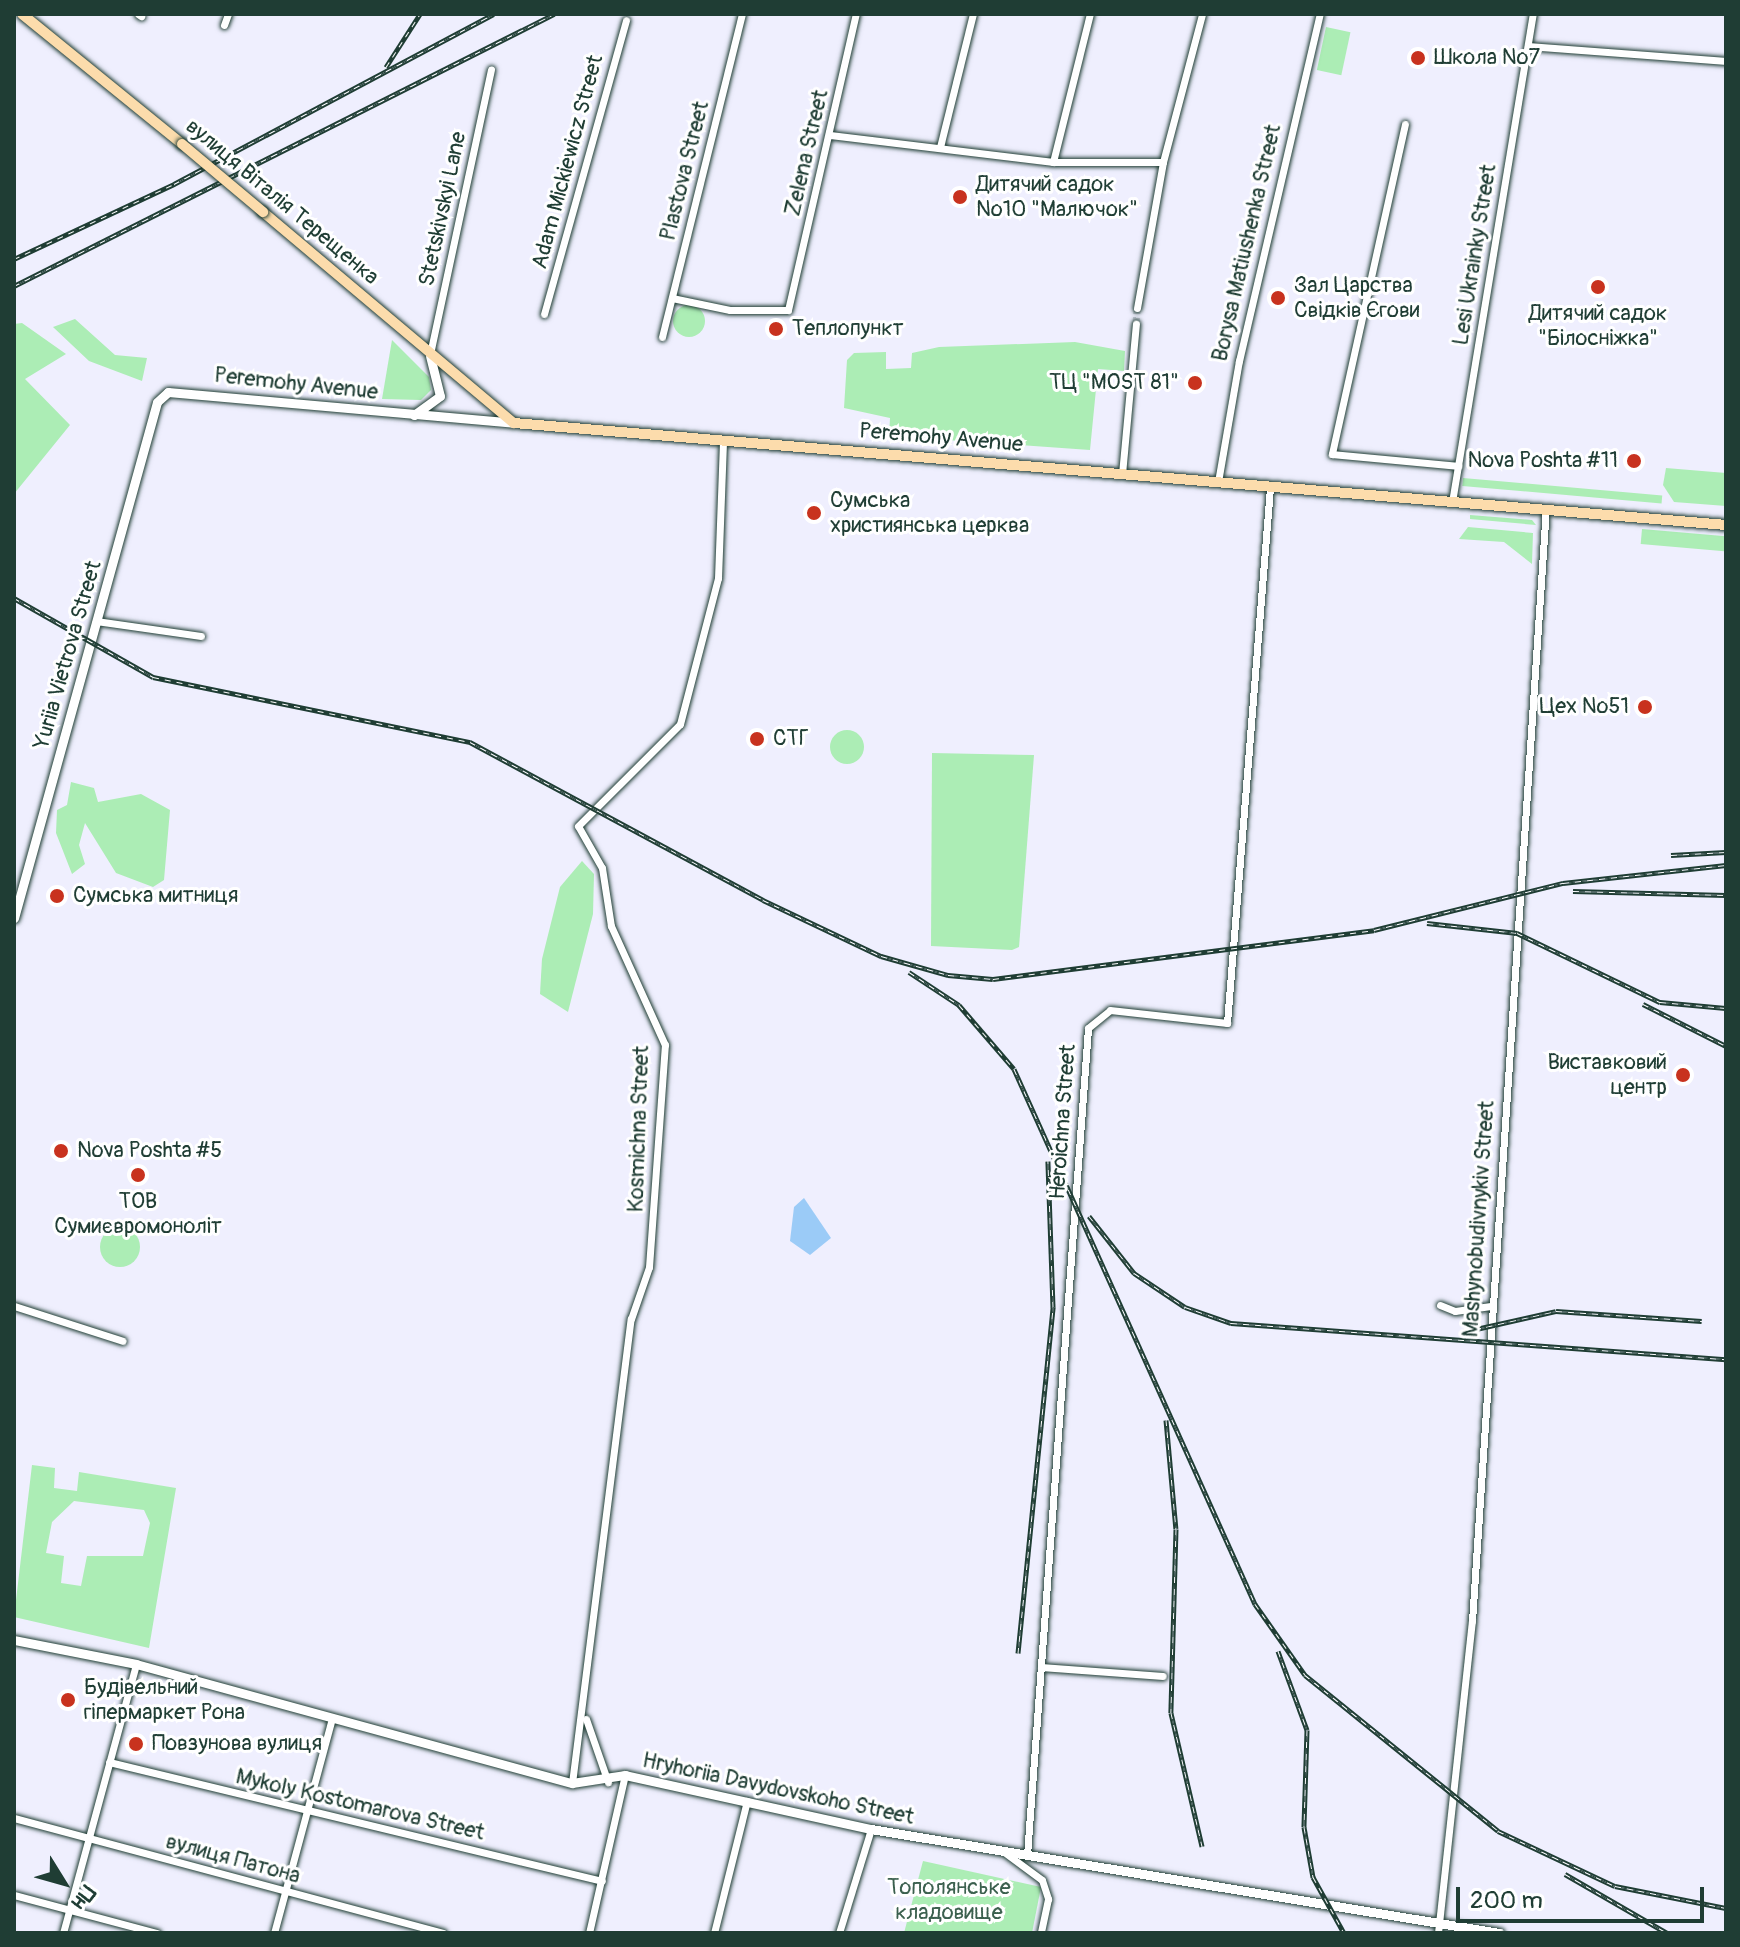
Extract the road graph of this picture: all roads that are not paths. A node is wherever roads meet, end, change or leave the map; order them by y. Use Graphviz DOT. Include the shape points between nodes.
graph roads {
  1 [pos="22,14"];
  2 [pos="228,14"];
  3 [pos="742,14"];
  4 [pos="856,14"];
  5 [pos="973,14"];
  6 [pos="1090,14"];
  7 [pos="1202,14"];
  8 [pos="1320,14"];
  9 [pos="1533,14"];
  10 [pos="626,20"];
  11 [pos="224,25"];
  12 [pos="1528,46"];
  13 [pos="1726,61"];
  14 [pos="491,69"];
  15 [pos="1405,124"];
  16 [pos="830,135"];
  17 [pos="940,147"];
  18 [pos="1053,162"];
  19 [pos="1163,162"];
  20 [pos="672,298"];
  21 [pos="1137,308"];
  22 [pos="544,314"];
  23 [pos="1136,324"];
  24 [pos="662,337"];
  25 [pos="430,356"];
  26 [pos="157,402"];
  27 [pos="410,416"];
  28 [pos="514,423"];
  29 [pos="723,439"];
  30 [pos="1458,466"];
  31 [pos="1122,474"];
  32 [pos="1218,482"];
  33 [pos="1270,487"];
  34 [pos="1452,502"];
  35 [pos="1546,508"];
  36 [pos="1726,525"];
  37 [pos="96,621"];
  38 [pos="201,636"];
  39 [pos="14,918"];
  40 [pos="1440,1305"];
  41 [pos="14,1306"];
  42 [pos="1491,1306"];
  43 [pos="123,1341"];
  44 [pos="14,1640"];
  45 [pos="136,1664"];
  46 [pos="1041,1667"];
  47 [pos="1163,1676"];
  48 [pos="585,1713"];
  49 [pos="332,1718"];
  50 [pos="109,1762"];
  51 [pos="625,1775"];
  52 [pos="608,1782"];
  53 [pos="572,1783"];
  54 [pos="747,1801"];
  55 [pos="307,1812"];
  56 [pos="14,1818"];
  57 [pos="871,1829"];
  58 [pos="89,1837"];
  59 [pos="1002,1851"];
  60 [pos="1027,1855"];
  61 [pos="602,1881"];
  62 [pos="285,1892"];
  63 [pos="14,1895"];
  64 [pos="69,1909"];
  65 [pos="1438,1931"];
  66 [pos="63,1933"];
  67 [pos="157,1933"];
  68 [pos="274,1933"];
  69 [pos="443,1933"];
  70 [pos="589,1933"];
  71 [pos="714,1933"];
  72 [pos="839,1933"];
  73 [pos="1041,1933"];
  74 [pos="1499,1933"];
  1 -- 25 [label="main road, вулиця Віталія Терещенка, bridge"];
  2 -- 11 [label="street"];
  3 -- 20 [label="street, Plastova Street"];
  4 -- 16 [label="street, Zelena Street"];
  5 -- 17 [label="street"];
  6 -- 18 [label="street"];
  7 -- 19 [label="street"];
  8 -- 32 [label="street, Borysa Matiushenka Street" via="1239,361"];
  9 -- 12 [label="street, Lesi Ukrainky Street"];
  10 -- 22 [label="street, Adam Mickiewicz Street"];
  12 -- 13 [label="street"];
  12 -- 30 [label="street, Lesi Ukrainky Street"];
  14 -- 25 [label="street, Stetskivskyi Lane"];
  15 -- 30 [label="street" via="1332,454"];
  16 -- 17 [label="street"];
  16 -- 20 [label="street, Zelena Street" via="788,310 730,310"];
  17 -- 18 [label="street"];
  18 -- 19 [label="street"];
  19 -- 21 [label="street"];
  20 -- 24 [label="street, Plastova Street"];
  23 -- 31 [label="street"];
  25 -- 27 [label="street" via="443,385 440,396"];
  25 -- 28 [label="main road, вулиця Віталія Терещенка"];
  26 -- 27 [label="street, Peremohy Avenue" via="168,392"];
  26 -- 37 [label="street, Yuriia Vietrova Street"];
  27 -- 28 [label="street, Peremohy Avenue"];
  28 -- 29 [label="main road, Peremohy Avenue"];
  29 -- 31 [label="main road, Peremohy Avenue"];
  29 -- 48 [label="street, Kosmichna Street" via="718,578 680,724 578,826 602,868 611,926 665,1045 649,1267 631,1319"];
  30 -- 34 [label="street, Lesi Ukrainky Street"];
  31 -- 32 [label="main road, Peremohy Avenue"];
  32 -- 33 [label="main road, Peremohy Avenue"];
  33 -- 34 [label="main road, Peremohy Avenue"];
  33 -- 46 [label="street, Heroichna Street" via="1227,1023 1110,1010 1088,1028"];
  34 -- 35 [label="main road, Peremohy Avenue"];
  35 -- 36 [label="main road, Peremohy Avenue"];
  35 -- 42 [label="street, Mashynobudivnykiv Street"];
  37 -- 38 [label="street"];
  37 -- 39 [label="street, Yuriia Vietrova Street"];
  40 -- 42 [label="street" via="1455,1311"];
  41 -- 43 [label="street"];
  42 -- 65 [label="street, Mashynobudivnykiv Street" via="1472,1621"];
  44 -- 45 [label="street, Hryhoriia Davydovskoho Street"];
  45 -- 49 [label="street, Hryhoriia Davydovskoho Street"];
  45 -- 50 [label="street"];
  46 -- 47 [label="street"];
  46 -- 60 [label="street, Heroichna Street"];
  48 -- 52 [label="street"];
  48 -- 53 [label="street, Kosmichna Street"];
  49 -- 53 [label="street, Hryhoriia Davydovskoho Street"];
  49 -- 55 [label="street"];
  50 -- 55 [label="street, Mykoly Kostomarova Street"];
  50 -- 58 [label="street"];
  51 -- 52 [label="street, Hryhoriia Davydovskoho Street"];
  51 -- 54 [label="street, Hryhoriia Davydovskoho Street"];
  51 -- 61 [label="street"];
  52 -- 53 [label="street, Hryhoriia Davydovskoho Street"];
  54 -- 57 [label="street, Hryhoriia Davydovskoho Street"];
  54 -- 71 [label="street"];
  55 -- 61 [label="street, Mykoly Kostomarova Street"];
  55 -- 62 [label="street"];
  56 -- 58 [label="street, вулиця Патона"];
  57 -- 59 [label="street, Hryhoriia Davydovskoho Street"];
  57 -- 72 [label="street"];
  58 -- 62 [label="street, вулиця Патона"];
  58 -- 64 [label="street"];
  59 -- 60 [label="street, Hryhoriia Davydovskoho Street"];
  59 -- 73 [label="street" via="1042,1880 1048,1899"];
  60 -- 65 [label="street, Hryhoriia Davydovskoho Street"];
  61 -- 70 [label="street"];
  62 -- 68 [label="street"];
  62 -- 69 [label="street, вулиця Патона"];
  63 -- 64 [label="street"];
  64 -- 66 [label="street"];
  64 -- 67 [label="street"];
  65 -- 74 [label="street, Hryhoriia Davydovskoho Street"];
}
